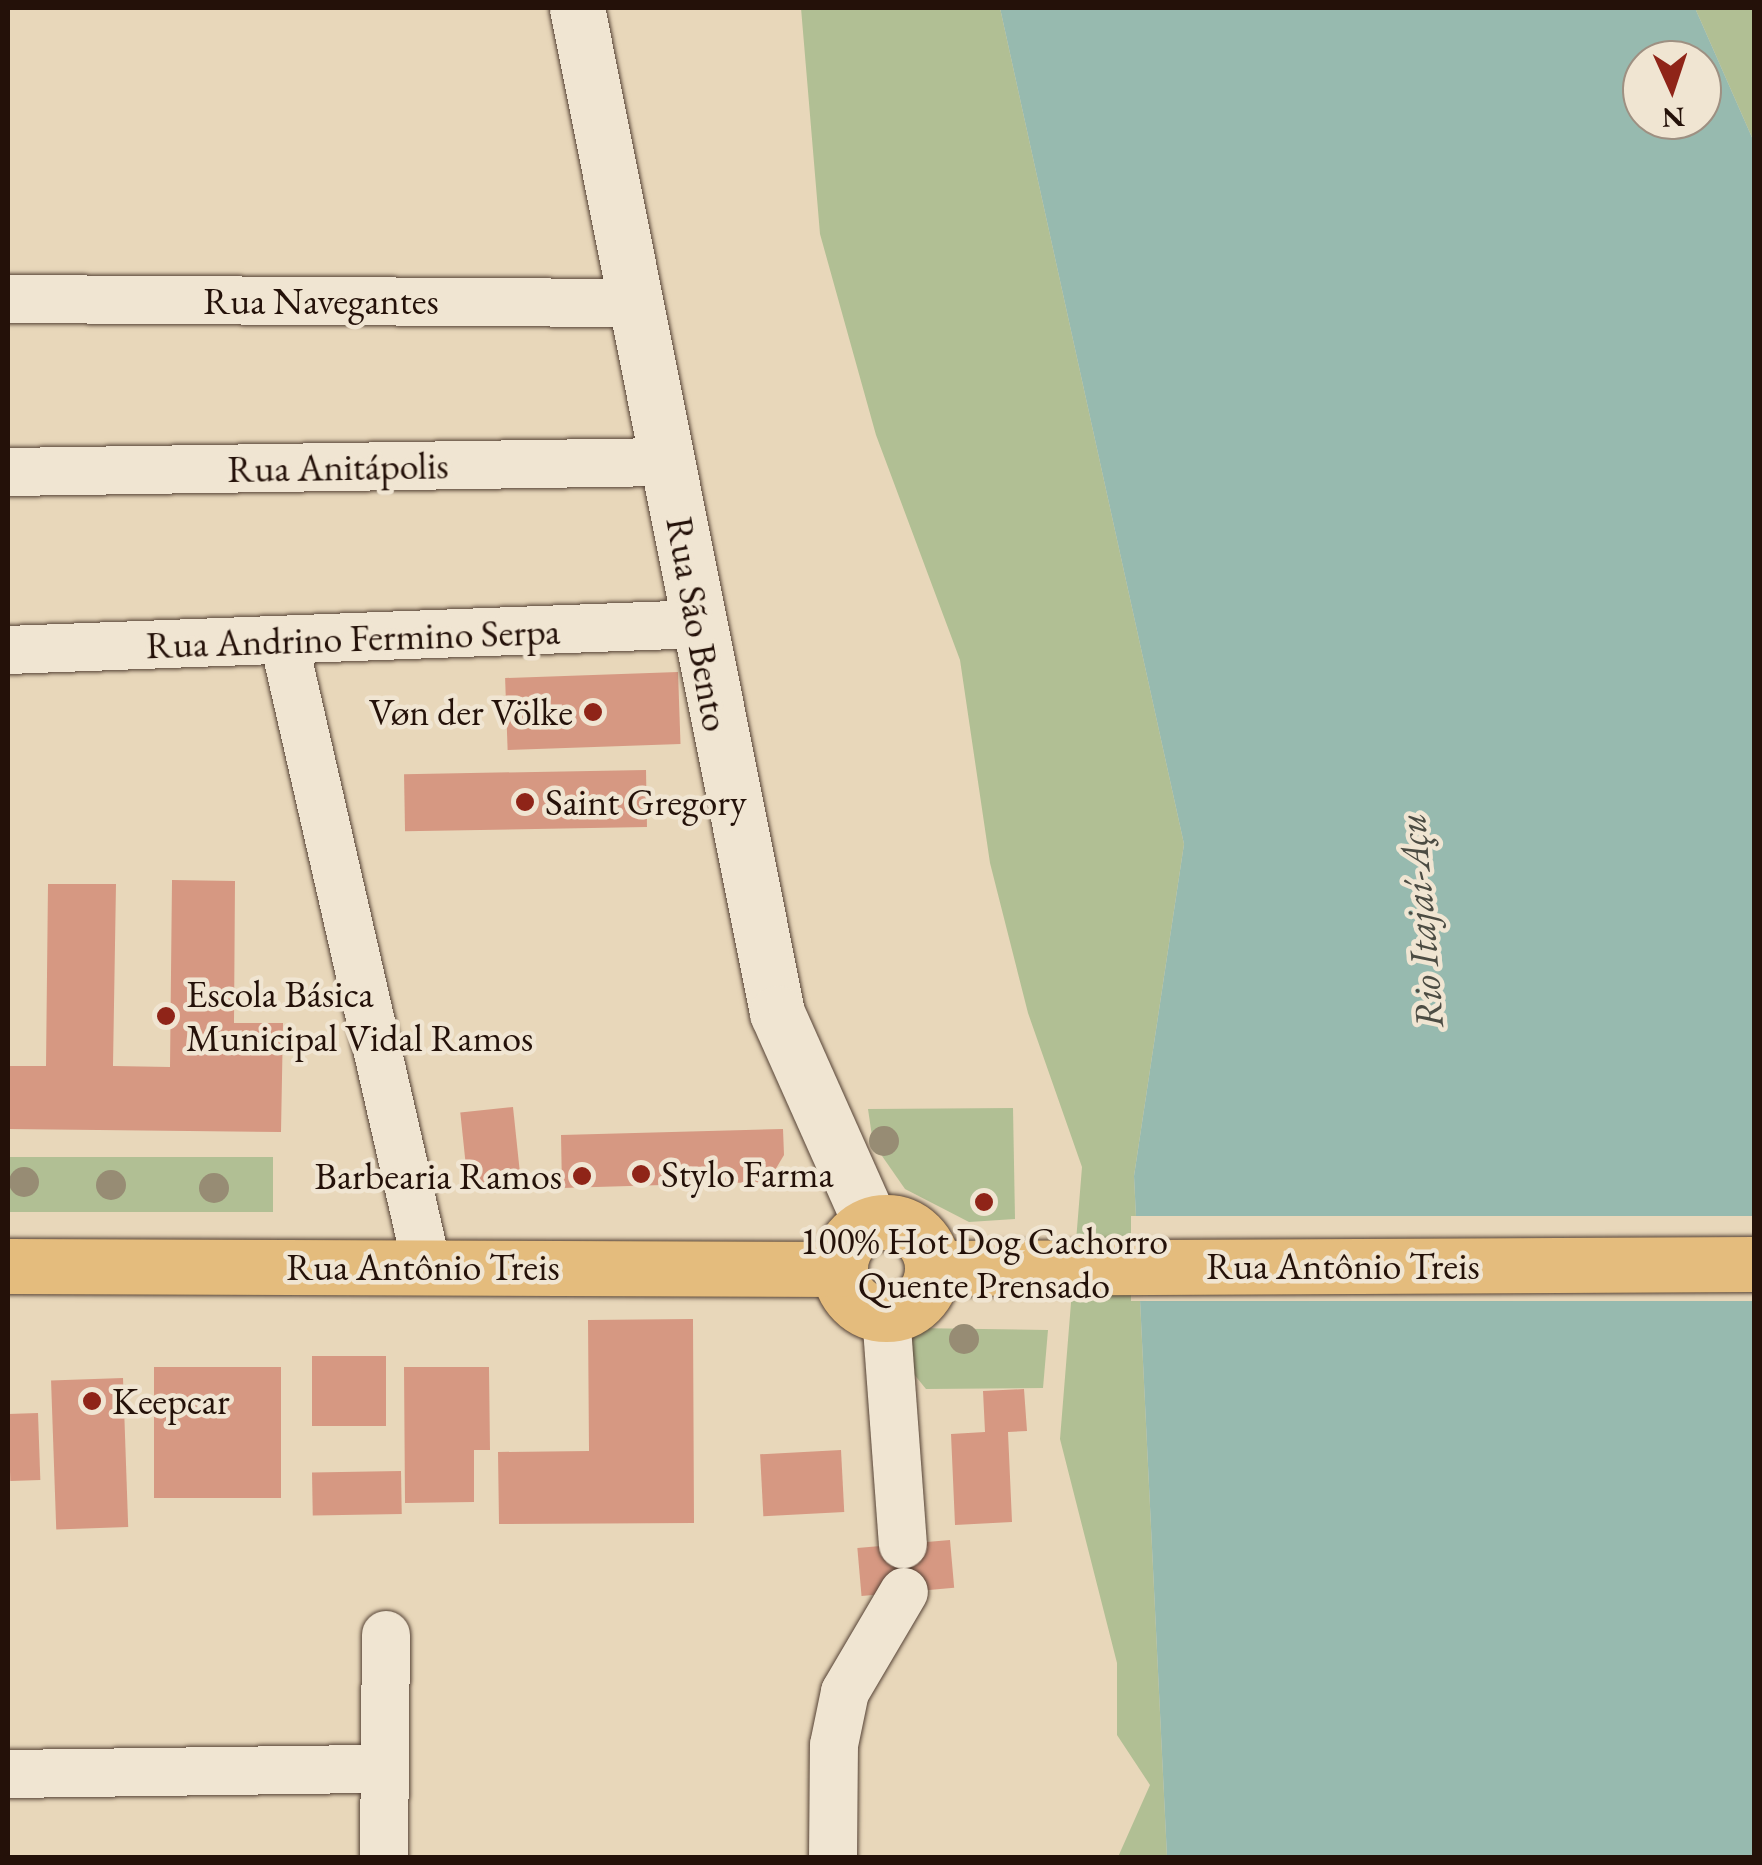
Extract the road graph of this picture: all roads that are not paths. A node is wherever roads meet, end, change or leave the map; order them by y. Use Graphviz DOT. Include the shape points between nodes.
graph roads {
  1 [pos="577,8"];
  2 [pos="8,299"];
  3 [pos="635,303"];
  4 [pos="668,462"];
  5 [pos="8,472"];
  6 [pos="699,624"];
  7 [pos="284,642"];
  8 [pos="8,650"];
  9 [pos="870,1224"];
  10 [pos="1754,1264"];
  11 [pos="8,1266"];
  12 [pos="427,1267"];
  13 [pos="932,1268"];
  14 [pos="839,1269"];
  15 [pos="886,1314"];
  16 [pos="903,1544"];
  17 [pos="904,1592"];
  18 [pos="386,1635"];
  19 [pos="384,1769"];
  20 [pos="8,1774"];
  21 [pos="384,1858"];
  22 [pos="833,1858"];
  1 -- 3 [label="street, Rua São Bento"];
  2 -- 3 [label="street, Rua Navegantes"];
  3 -- 4 [label="street, Rua São Bento"];
  4 -- 5 [label="street, Rua Anitápolis"];
  4 -- 6 [label="street, Rua São Bento"];
  6 -- 7 [label="street, Rua Andrino Fermino Serpa"];
  6 -- 9 [label="street, Rua São Bento" via="783,1034"];
  7 -- 8 [label="street, Rua Andrino Fermino Serpa"];
  7 -- 12 [label="street"];
  9 -- 13 [label="main road" via="913,1230"];
  9 -- 14 [label="main road" via="848,1241"];
  10 -- 13 [label="main road, Rua Antônio Treis"];
  11 -- 12 [label="main road, Rua Antônio Treis"];
  12 -- 14 [label="main road, Rua Antônio Treis"];
  13 -- 15 [label="main road" via="923,1295"];
  14 -- 15 [label="main road" via="858,1306"];
  15 -- 16 [label="street"];
  17 -- 22 [label="street" via="845,1692 834,1745"];
  18 -- 19 [label="street"];
  19 -- 20 [label="street"];
  19 -- 21 [label="street"];
}
